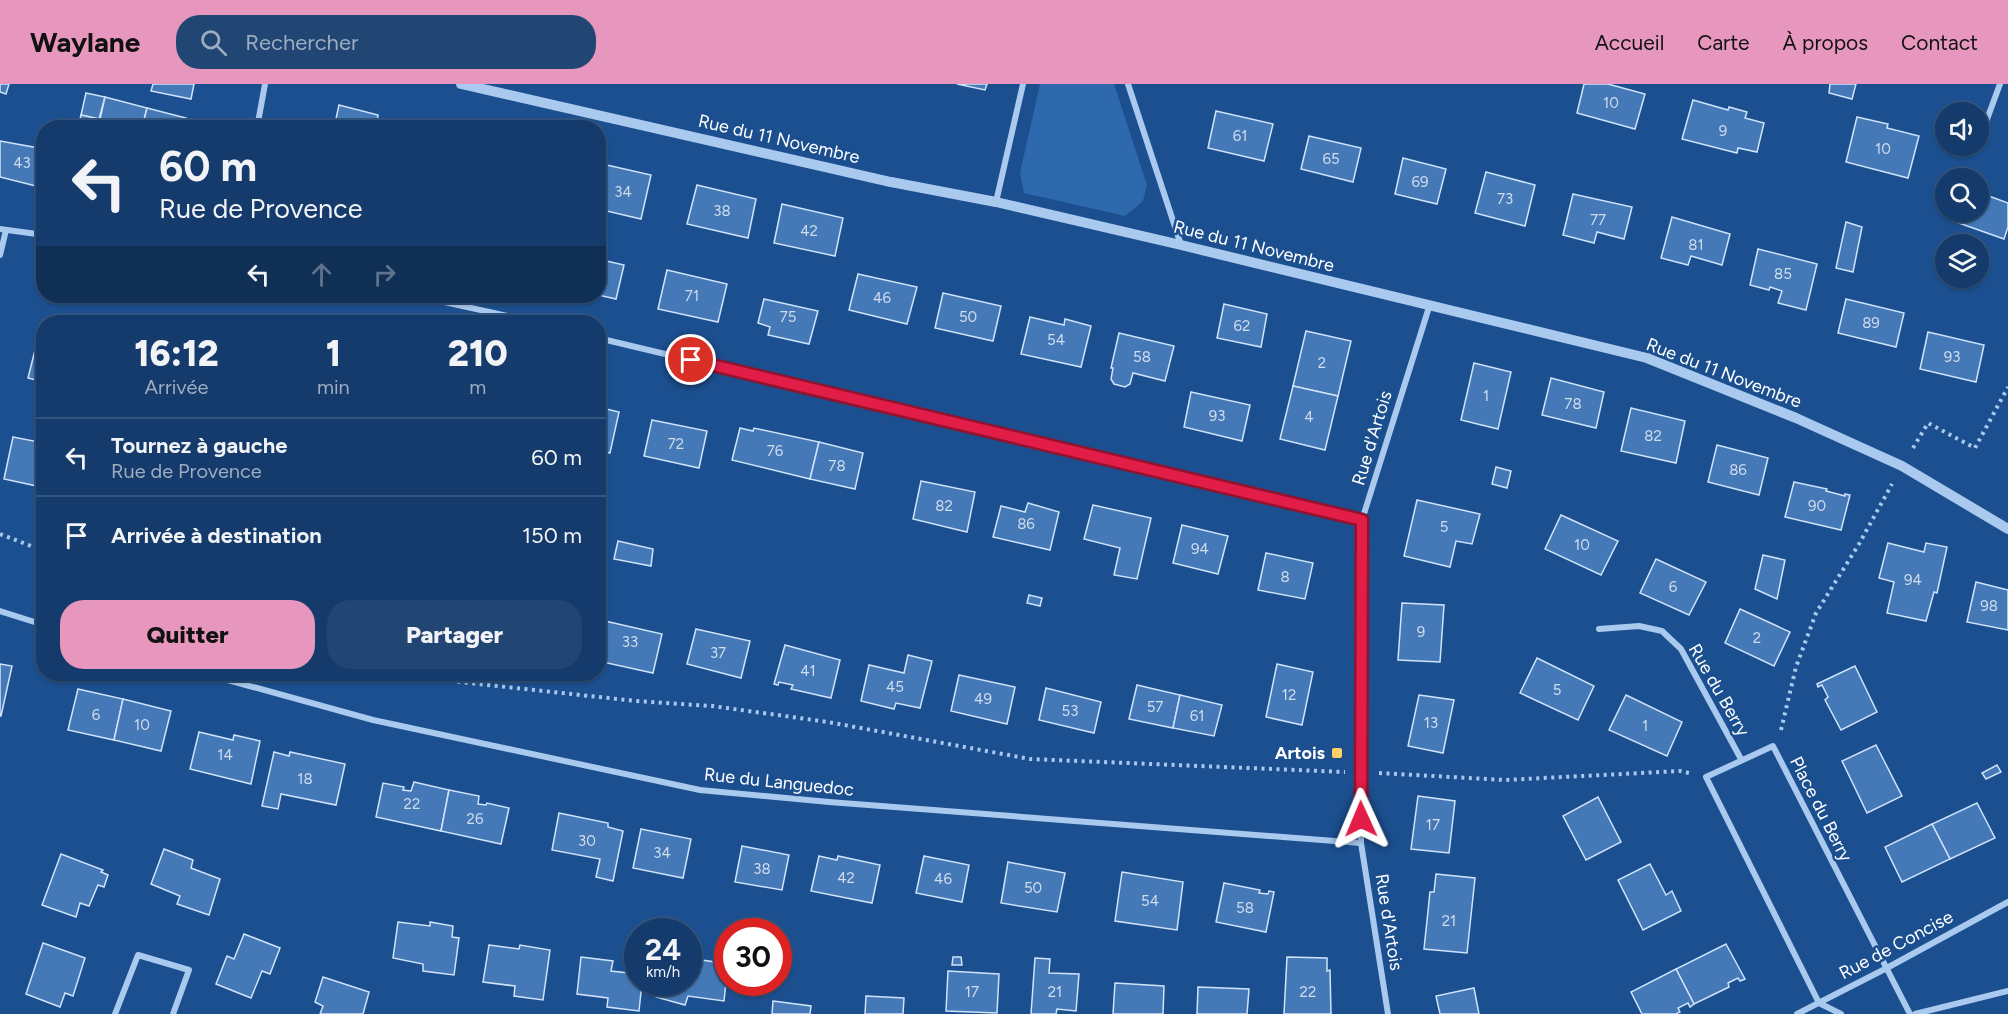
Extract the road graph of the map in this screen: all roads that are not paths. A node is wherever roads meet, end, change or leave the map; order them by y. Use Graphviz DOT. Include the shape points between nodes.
graph roads {
  1 [pos="265,84"];
  2 [pos="461,84"];
  3 [pos="1023,84"];
  4 [pos="1128,84"];
  5 [pos="2000,84"];
  6 [pos="1989,114"];
  7 [pos="258,120"];
  8 [pos="996,202"];
  9 [pos="3,229"];
  10 [pos="36,234"];
  11 [pos="1181,245"];
  12 [pos="0,255"];
  13 [pos="449,303"];
  14 [pos="1430,304"];
  15 [pos="503,315"];
  16 [pos="606,340"];
  17 [pos="1362,520"];
  18 [pos="2008,529"];
  19 [pos="0,611"];
  20 [pos="36,622"];
  21 [pos="1599,629"];
  22 [pos="232,681"];
  23 [pos="1741,759"];
  24 [pos="1361,843"];
  25 [pos="2008,902"];
  26 [pos="1886,969"];
  27 [pos="2008,991"];
  28 [pos="1819,1003"];
  29 [pos="115,1014"];
  30 [pos="173,1014"];
  31 [pos="1388,1014"];
  32 [pos="1797,1014"];
  33 [pos="1841,1014"];
  34 [pos="1910,1014"];
  35 [pos="1915,1014"];
  1 -- 7 [label="street"];
  2 -- 8 [label="street, Rue du 11 Novembre" via="891,182"];
  3 -- 8 [label="street"];
  4 -- 11 [label="street"];
  5 -- 6 [label="street"];
  8 -- 11 [label="street, Rue du 11 Novembre"];
  9 -- 10 [label="street"];
  9 -- 12 [label="street"];
  11 -- 14 [label="street, Rue du 11 Novembre"];
  13 -- 15 [label="street"];
  14 -- 17 [label="street, Rue d'Artois"];
  14 -- 18 [label="street, Rue du 11 Novembre" via="1647,358 1902,466"];
  16 -- 17 [label="street"];
  17 -- 24 [label="street, Rue d'Artois"];
  19 -- 20 [label="street"];
  21 -- 23 [label="street, Rue du Berry" via="1639,626 1662,631 1681,649"];
  22 -- 24 [label="street, Rue du Languedoc" via="373,720 700,790"];
  23 -- 26 [label="street, Place du Berry" via="1773,747"];
  23 -- 28 [label="street, Place du Berry" via="1706,777"];
  24 -- 31 [label="street, Rue d'Artois"];
  25 -- 26 [label="street, Rue de Concise"];
  26 -- 28 [label="street, Rue de Concise"];
  26 -- 34 [label="street, Place du Berry"];
  27 -- 35 [label="street"];
  28 -- 32 [label="street, Rue de Concise"];
  28 -- 33 [label="street"];
  29 -- 30 [label="street" via="138,954 189,970"];
}
